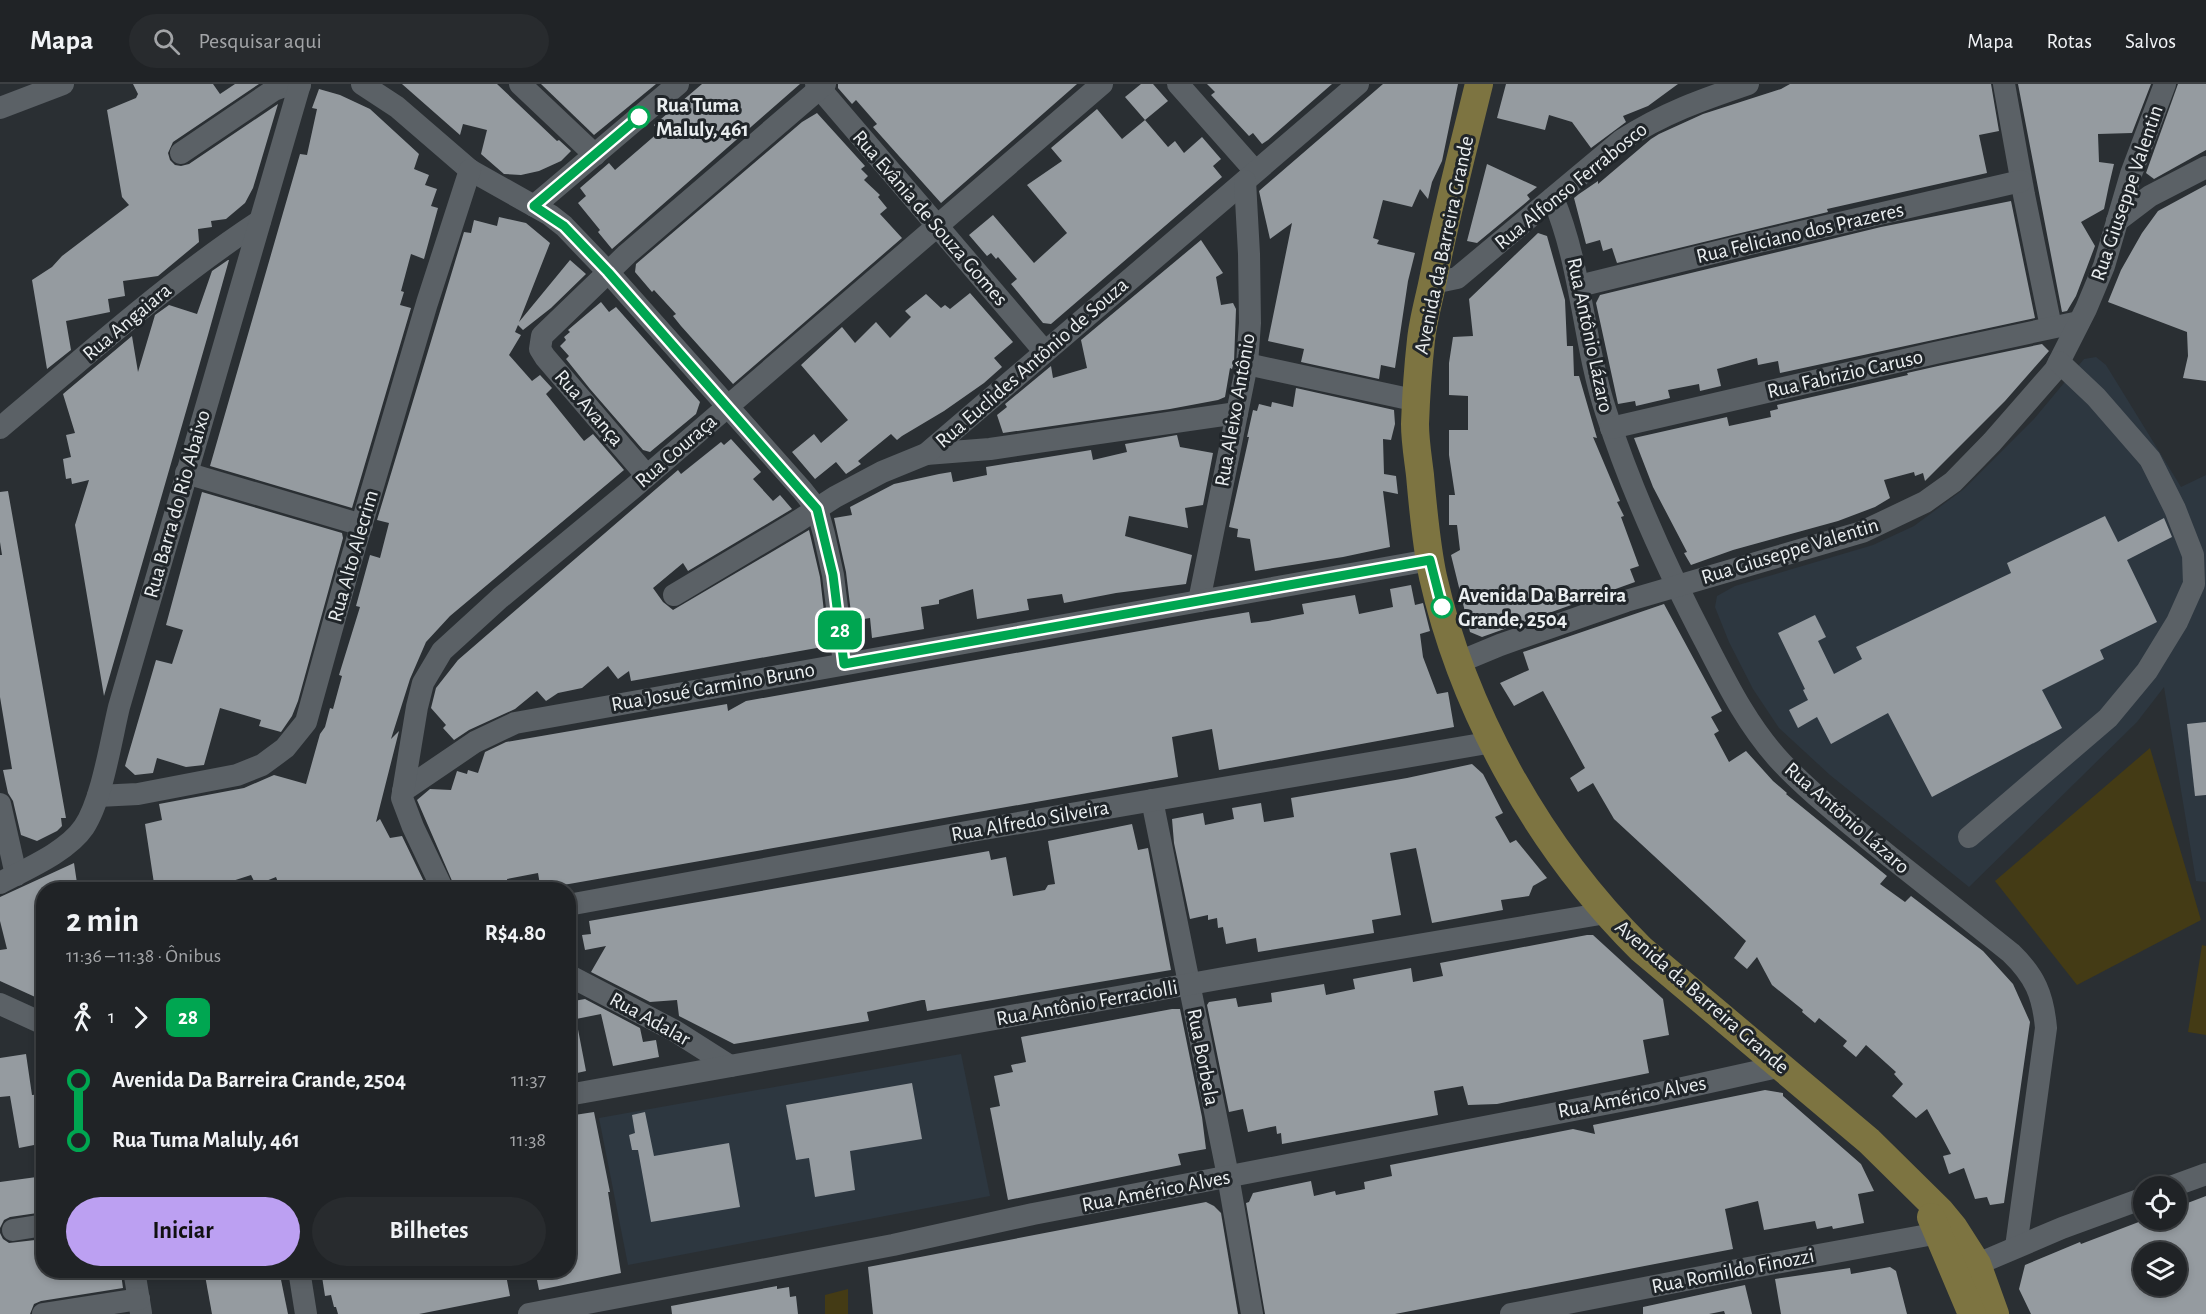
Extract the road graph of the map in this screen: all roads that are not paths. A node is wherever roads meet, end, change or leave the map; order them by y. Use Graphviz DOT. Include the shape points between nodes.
graph roads {
  1 [pos="63,84"];
  2 [pos="362,84"];
  3 [pos="520,84"];
  4 [pos="678,84"];
  5 [pos="1102,84"];
  6 [pos="1178,84"];
  7 [pos="1358,84"];
  8 [pos="1479,84"];
  9 [pos="1748,84"];
  10 [pos="2004,84"];
  11 [pos="2165,84"];
  12 [pos="300,85"];
  13 [pos="820,85"];
  14 [pos="0,108"];
  15 [pos="181,153"];
  16 [pos="595,155"];
  17 [pos="2206,167"];
  18 [pos="470,171"];
  19 [pos="1250,176"];
  20 [pos="2021,181"];
  21 [pos="1553,198"];
  22 [pos="534,206"];
  23 [pos="2117,220"];
  24 [pos="260,221"];
  25 [pos="937,226"];
  26 [pos="608,272"];
  27 [pos="1433,283"];
  28 [pos="1579,286"];
  29 [pos="2079,322"];
  30 [pos="2051,327"];
  31 [pos="1045,352"];
  32 [pos="2059,362"];
  33 [pos="1247,364"];
  34 [pos="1418,401"];
  35 [pos="727,406"];
  36 [pos="1237,413"];
  37 [pos="0,428"];
  38 [pos="1611,428"];
  39 [pos="926,454"];
  40 [pos="186,473"];
  41 [pos="647,476"];
  42 [pos="817,509"];
  43 [pos="362,525"];
  44 [pos="1430,560"];
  45 [pos="1677,586"];
  46 [pos="674,595"];
  47 [pos="1199,601"];
  48 [pos="1459,662"];
  49 [pos="844,664"];
  50 [pos="1492,742"];
  51 [pos="403,790"];
  52 [pos="98,796"];
  53 [pos="1152,800"];
  54 [pos="0,804"];
  55 [pos="1969,837"];
  56 [pos="8,879"];
  57 [pos="439,882"];
  58 [pos="576,904"];
  59 [pos="1606,913"];
  60 [pos="576,979"];
  61 [pos="1188,984"];
  62 [pos="0,1004"];
  63 [pos="36,1020"];
  64 [pos="730,1066"];
  65 [pos="1782,1066"];
  66 [pos="576,1094"];
  67 [pos="2206,1174"];
  68 [pos="1228,1176"];
  69 [pos="2187,1181"];
  70 [pos="2133,1202"];
  71 [pos="36,1226"];
  72 [pos="13,1230"];
  73 [pos="1947,1230"];
  74 [pos="2016,1247"];
  75 [pos="1966,1269"];
  76 [pos="135,1278"];
  77 [pos="300,1278"];
  78 [pos="140,1306"];
  79 [pos="43,1314"];
  80 [pos="306,1314"];
  81 [pos="529,1314"];
  82 [pos="1252,1314"];
  83 [pos="1511,1314"];
  84 [pos="1972,1314"];
  85 [pos="1995,1314"];
  1 -- 14 [label="street"];
  2 -- 18 [label="street" via="397,106"];
  3 -- 16 [label="street"];
  4 -- 16 [label="street"];
  5 -- 25 [label="street, Rua Couraça"];
  6 -- 19 [label="street"];
  7 -- 19 [label="street, Rua Euclides Antônio de Souza"];
  8 -- 27 [label="main road, Avenida da Barreira Grande"];
  9 -- 21 [label="street, Rua Alfonso Ferrabosco" via="1648,124"];
  10 -- 20 [label="street"];
  11 -- 23 [label="street, Rua Giuseppe Valentin"];
  12 -- 15 [label="street" via="274,90"];
  12 -- 24 [label="street, Rua Barra do Rio Abaixo"];
  13 -- 25 [label="street, Rua Evânia de Souza Gomes"];
  13 -- 26 [label="street"];
  16 -- 22 [label="street"];
  17 -- 23 [label="street" via="2150,196"];
  18 -- 22 [label="street"];
  18 -- 43 [label="street, Rua Alto Alecrim"];
  19 -- 31 [label="street, Rua Euclides Antônio de Souza"];
  19 -- 33 [label="street, Rua Aleixo Antônio"];
  20 -- 28 [label="street, Rua Feliciano dos Prazeres"];
  20 -- 30 [label="street"];
  21 -- 27 [label="street, Rua Alfonso Ferrabosco" via="1457,278"];
  21 -- 28 [label="street, Rua Antônio Lázaro" via="1565,227"];
  22 -- 26 [label="street" via="564,226"];
  23 -- 29 [label="street, Rua Giuseppe Valentin" via="2104,266"];
  24 -- 37 [label="street, Rua Angaiara" via="165,289"];
  24 -- 40 [label="street, Rua Barra do Rio Abaixo"];
  25 -- 31 [label="street, Rua Evânia de Souza Gomes"];
  25 -- 35 [label="street, Rua Couraça"];
  26 -- 35 [label="street"];
  26 -- 41 [label="street, Rua Avança" via="542,336 540,349"];
  27 -- 34 [label="main road, Avenida da Barreira Grande" via="1421,338"];
  28 -- 38 [label="street, Rua Antônio Lázaro" via="1589,348"];
  29 -- 30 [label="street, Rua Fabrizio Caruso"];
  29 -- 32 [label="street, Rua Giuseppe Valentin"];
  30 -- 38 [label="street, Rua Fabrizio Caruso"];
  31 -- 39 [label="street, Rua Euclides Antônio de Souza"];
  32 -- 45 [label="street, Rua Giuseppe Valentin" via="1992,442 1953,482 1925,502 1862,532"];
  32 -- 55 [label="street" via="2096,397 2150,459 2193,555 2194,584 2177,622 2147,671 2109,718"];
  33 -- 34 [label="street"];
  33 -- 36 [label="street, Rua Aleixo Antônio"];
  34 -- 44 [label="main road, Avenida da Barreira Grande" via="1415,424"];
  35 -- 41 [label="street, Rua Couraça"];
  35 -- 42 [label="street"];
  36 -- 39 [label="street" via="990,449"];
  36 -- 47 [label="street, Rua Aleixo Antônio"];
  38 -- 45 [label="street, Rua Antônio Lázaro"];
  39 -- 42 [label="street, Rua Euclides Antônio de Souza" via="882,472"];
  40 -- 43 [label="street"];
  40 -- 52 [label="street, Rua Barra do Rio Abaixo" via="119,707"];
  41 -- 51 [label="street, Rua Couraça" via="442,651 423,683"];
  42 -- 46 [label="street, Rua Euclides Antônio de Souza"];
  42 -- 49 [label="street" via="833,575"];
  43 -- 52 [label="street, Rua Alto Alecrim" via="306,722 285,748 262,765 237,776 138,794"];
  44 -- 47 [label="street, Rua Josué Carmino Bruno"];
  44 -- 48 [label="main road, Avenida da Barreira Grande"];
  45 -- 48 [label="street, Rua Giuseppe Valentin"];
  45 -- 74 [label="street, Rua Antônio Lázaro" via="1737,702 1781,762 1824,803 2011,953 2036,984 2046,1028"];
  47 -- 49 [label="street, Rua Josué Carmino Bruno"];
  48 -- 50 [label="main road, Avenida da Barreira Grande"];
  49 -- 51 [label="street, Rua Josué Carmino Bruno" via="515,723 475,742"];
  50 -- 53 [label="street, Rua Alfredo Silveira"];
  50 -- 59 [label="main road, Avenida da Barreira Grande" via="1565,861"];
  51 -- 57 [label="street, Rua Couraça" via="405,808"];
  52 -- 56 [label="street, Rua Barra do Rio Abaixo" via="84,827 70,842"];
  53 -- 58 [label="street, Rua Alfredo Silveira"];
  53 -- 61 [label="street, Rua Borbela"];
  54 -- 56 [label="street"];
  59 -- 61 [label="street, Rua Antônio Ferraciolli"];
  59 -- 65 [label="main road, Avenida da Barreira Grande" via="1641,949"];
  60 -- 64 [label="street, Rua Adalar" via="675,1031"];
  61 -- 64 [label="street, Rua Antônio Ferraciolli"];
  61 -- 68 [label="street, Rua Borbela"];
  62 -- 63 [label="street"];
  64 -- 66 [label="street, Rua Antônio Ferraciolli"];
  65 -- 68 [label="street, Rua Américo Alves"];
  65 -- 73 [label="main road, Avenida da Barreira Grande" via="1920,1191"];
  67 -- 69 [label="street"];
  68 -- 81 [label="street, Rua Américo Alves"];
  68 -- 82 [label="street, Rua Borbela"];
  70 -- 74 [label="street"];
  71 -- 72 [label="street"];
  73 -- 75 [label="main road, Avenida da Barreira Grande"];
  73 -- 83 [label="street, Rua Romildo Finozzi"];
  74 -- 75 [label="street"];
  75 -- 84 [label="main road, Avenida da Barreira Grande"];
  75 -- 85 [label="main road, Avenida da Barreira Grande"];
  76 -- 78 [label="street"];
  77 -- 80 [label="street"];
  78 -- 79 [label="street"];
}
